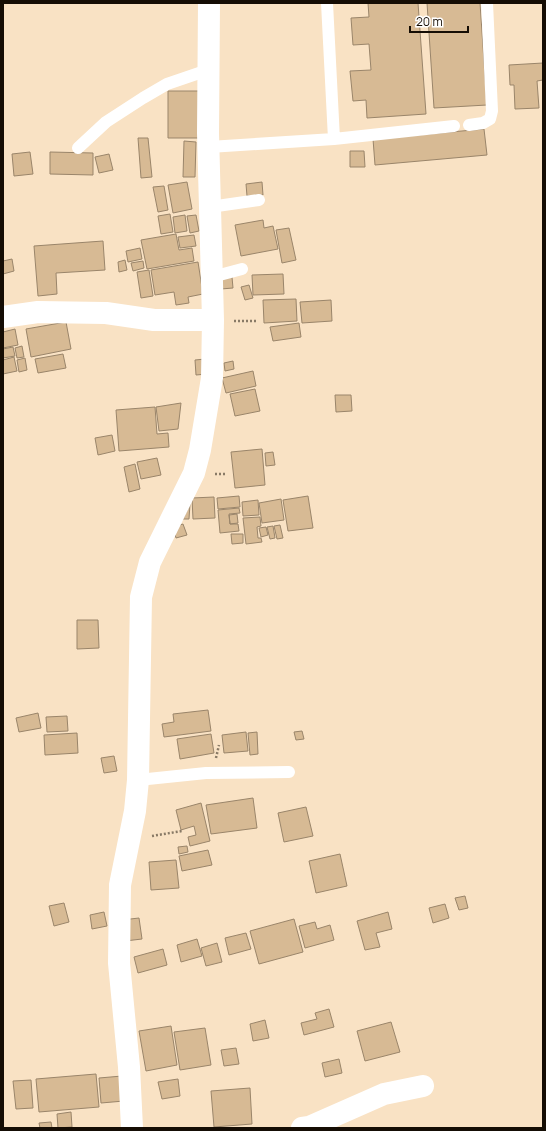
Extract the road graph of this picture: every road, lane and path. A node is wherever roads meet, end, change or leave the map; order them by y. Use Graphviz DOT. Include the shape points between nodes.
graph roads {
  1 [pos="209,3"];
  2 [pos="326,3"];
  3 [pos="487,3"];
  4 [pos="208,70"];
  5 [pos="469,125"];
  6 [pos="454,126"];
  7 [pos="334,139"];
  8 [pos="78,148"];
  9 [pos="209,148"];
  10 [pos="259,200"];
  11 [pos="210,207"];
  12 [pos="242,269"];
  13 [pos="212,277"];
  14 [pos="3,317"];
  15 [pos="213,320"];
  16 [pos="289,772"];
  17 [pos="138,780"];
  18 [pos="182,831"];
  19 [pos="129,839"];
  20 [pos="423,1086"];
  21 [pos="132,1128"];
  22 [pos="302,1128"];
  1 -- 4 [label="street"];
  2 -- 7 [label="lane"];
  3 -- 5 [label="lane" via="492,111 490,119"];
  4 -- 8 [label="lane" via="167,84 143,98 106,122"];
  4 -- 9 [label="street"];
  6 -- 7 [label="lane"];
  7 -- 9 [label="lane"];
  9 -- 11 [label="street"];
  10 -- 11 [label="lane"];
  11 -- 13 [label="street"];
  12 -- 13 [label="lane"];
  13 -- 15 [label="street"];
  14 -- 15 [label="street" via="38,312 106,314 154,320"];
  15 -- 17 [label="street" via="212,378 200,450 194,473 150,562 141,597"];
  16 -- 17 [label="lane" via="206,773"];
  17 -- 19 [label="street"];
  18 -- 19 [label="path"];
  19 -- 21 [label="street" via="120,885 119,963"];
  20 -- 22 [label="street" via="384,1094"];
}
